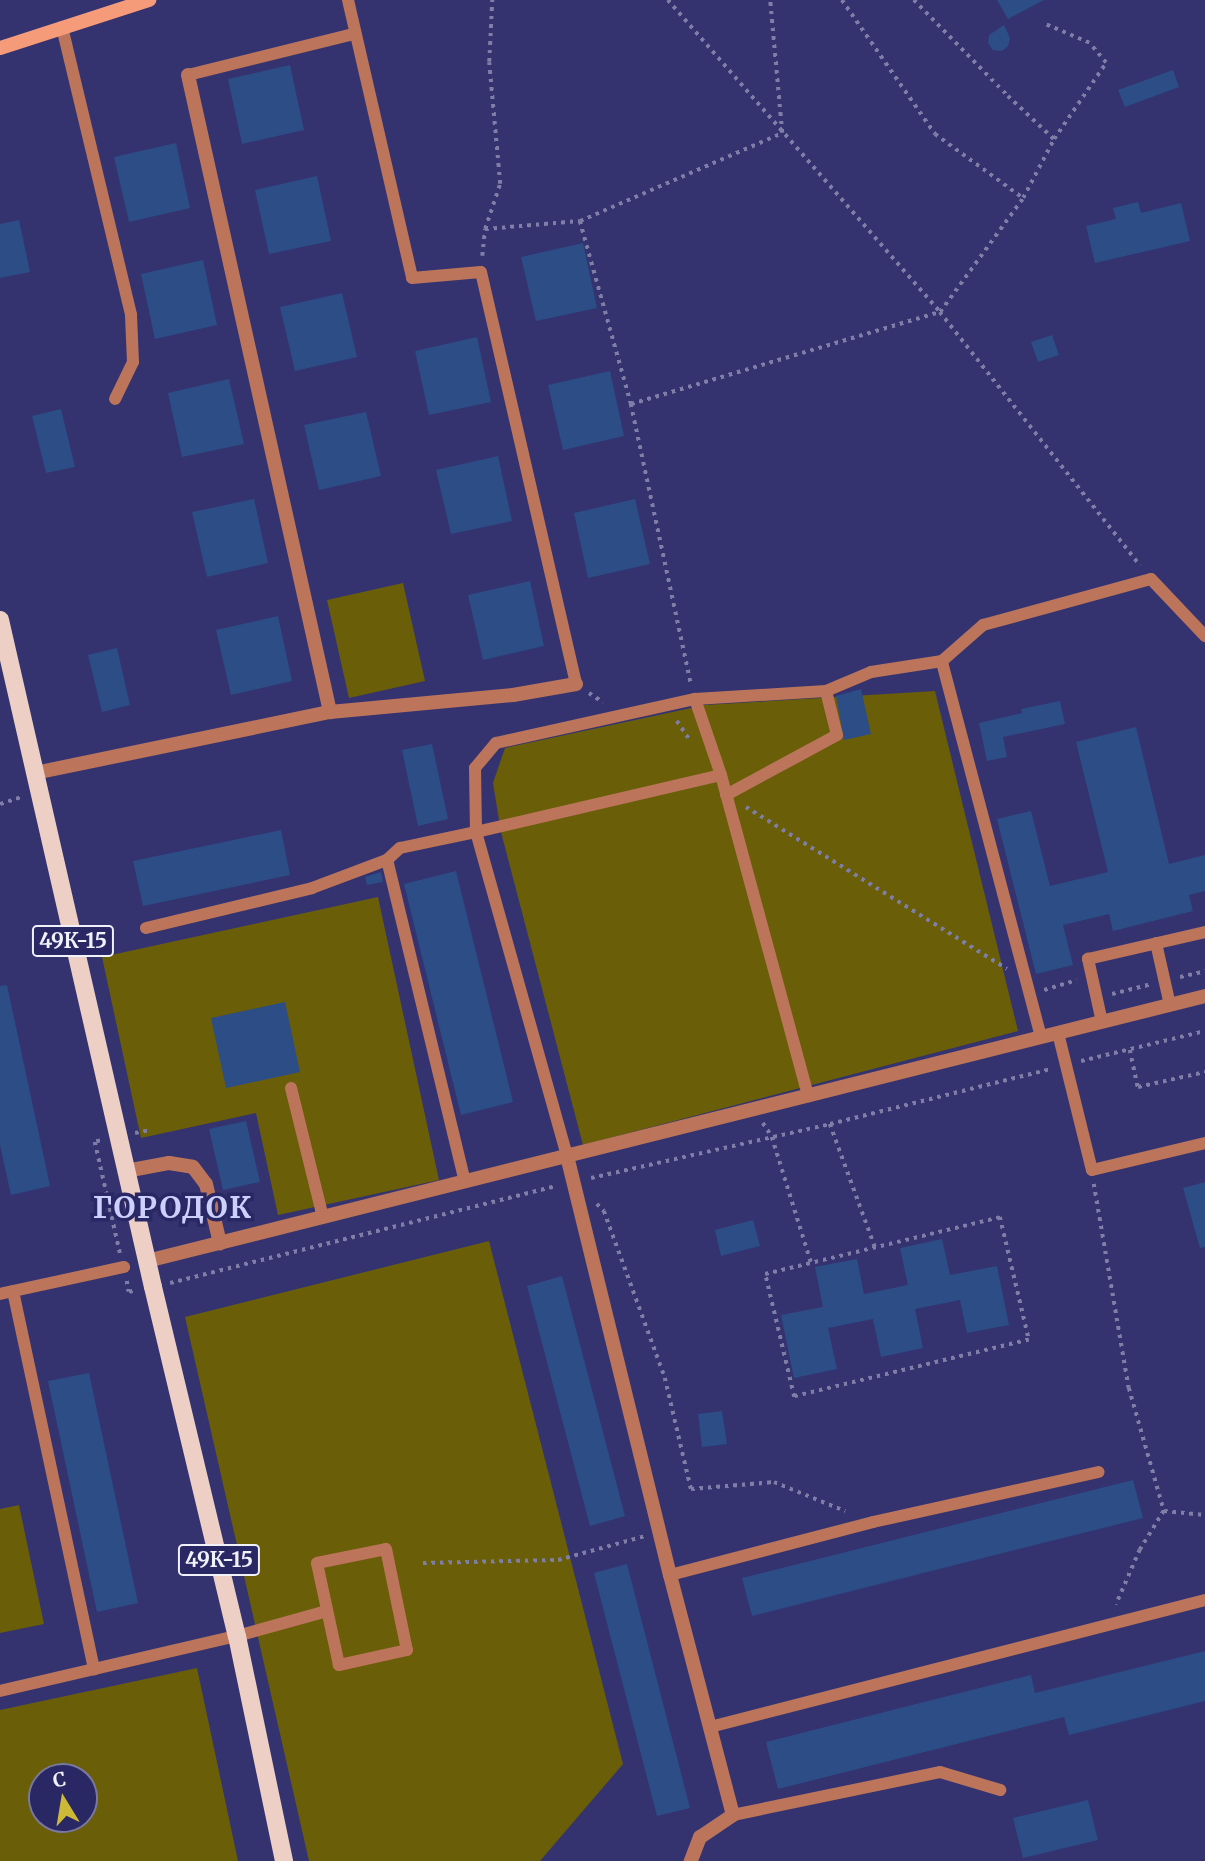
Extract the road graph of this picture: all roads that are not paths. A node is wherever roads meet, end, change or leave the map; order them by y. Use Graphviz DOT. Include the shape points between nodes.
graph roads {
  1 [pos="348,0"];
  2 [pos="141,1"];
  3 [pos="62,27"];
  4 [pos="354,34"];
  5 [pos="0,48"];
  6 [pos="188,75"];
  7 [pos="115,399"];
  8 [pos="0,620"];
  9 [pos="1205,636"];
  10 [pos="942,661"];
  11 [pos="576,684"];
  12 [pos="826,691"];
  13 [pos="695,699"];
  14 [pos="330,712"];
  15 [pos="35,773"];
  16 [pos="721,775"];
  17 [pos="726,795"];
  18 [pos="476,832"];
  19 [pos="387,860"];
  20 [pos="146,928"];
  21 [pos="1205,932"];
  22 [pos="1156,943"];
  23 [pos="1205,996"];
  24 [pos="1170,1005"];
  25 [pos="1102,1022"];
  26 [pos="1058,1033"];
  27 [pos="1041,1037"];
  28 [pos="291,1088"];
  29 [pos="808,1096"];
  30 [pos="1205,1143"];
  31 [pos="567,1156"];
  32 [pos="126,1171"];
  33 [pos="465,1182"];
  34 [pos="323,1217"];
  35 [pos="220,1243"];
  36 [pos="147,1261"];
  37 [pos="124,1267"];
  38 [pos="7,1293"];
  39 [pos="1099,1472"];
  40 [pos="670,1575"];
  41 [pos="1205,1600"];
  42 [pos="327,1611"];
  43 [pos="237,1636"];
  44 [pos="94,1670"];
  45 [pos="0,1691"];
  46 [pos="710,1727"];
  47 [pos="1000,1790"];
  48 [pos="733,1815"];
  49 [pos="284,1861"];
  50 [pos="691,1861"];
  1 -- 4 [label="lane"];
  2 -- 3 [label="main road"];
  3 -- 5 [label="main road"];
  3 -- 7 [label="lane" via="131,315 133,362"];
  4 -- 6 [label="lane"];
  4 -- 11 [label="lane" via="412,278 481,272"];
  6 -- 14 [label="street"];
  8 -- 15 [label="main road, 49К-15"];
  9 -- 10 [label="lane" via="1151,579 983,625"];
  10 -- 12 [label="lane" via="871,672"];
  10 -- 27 [label="lane"];
  11 -- 14 [label="street" via="513,695"];
  12 -- 13 [label="lane"];
  12 -- 17 [label="lane" via="837,735"];
  13 -- 16 [label="lane"];
  13 -- 18 [label="lane" via="496,743 475,768"];
  14 -- 15 [label="street"];
  15 -- 32 [label="main road, 49К-15"];
  16 -- 17 [label="lane"];
  16 -- 18 [label="lane"];
  17 -- 29 [label="lane"];
  18 -- 19 [label="lane" via="400,848"];
  18 -- 31 [label="lane"];
  19 -- 20 [label="lane" via="312,888"];
  19 -- 33 [label="lane"];
  21 -- 22 [label="lane"];
  22 -- 24 [label="lane"];
  22 -- 25 [label="lane" via="1088,959"];
  23 -- 24 [label="street"];
  24 -- 25 [label="street"];
  25 -- 26 [label="street"];
  26 -- 27 [label="street"];
  26 -- 30 [label="lane" via="1092,1170"];
  27 -- 29 [label="street"];
  28 -- 34 [label="lane"];
  29 -- 31 [label="street"];
  31 -- 33 [label="street"];
  31 -- 40 [label="street"];
  32 -- 35 [label="street" via="169,1163 193,1167 206,1184"];
  32 -- 36 [label="main road, 49К-15"];
  33 -- 34 [label="street"];
  34 -- 35 [label="street"];
  35 -- 36 [label="street"];
  36 -- 43 [label="main road, 49К-15"];
  37 -- 38 [label="lane"];
  38 -- 44 [label="lane"];
  39 -- 40 [label="lane" via="873,1522"];
  40 -- 46 [label="street"];
  41 -- 46 [label="lane"];
  42 -- 42 [label="lane" via="317,1563 386,1549 407,1650 338,1665"];
  42 -- 43 [label="lane"];
  43 -- 44 [label="lane"];
  43 -- 49 [label="main road, 49К-15"];
  44 -- 45 [label="lane"];
  46 -- 48 [label="street"];
  47 -- 48 [label="lane" via="940,1772"];
  48 -- 50 [label="street" via="700,1837"];
}
